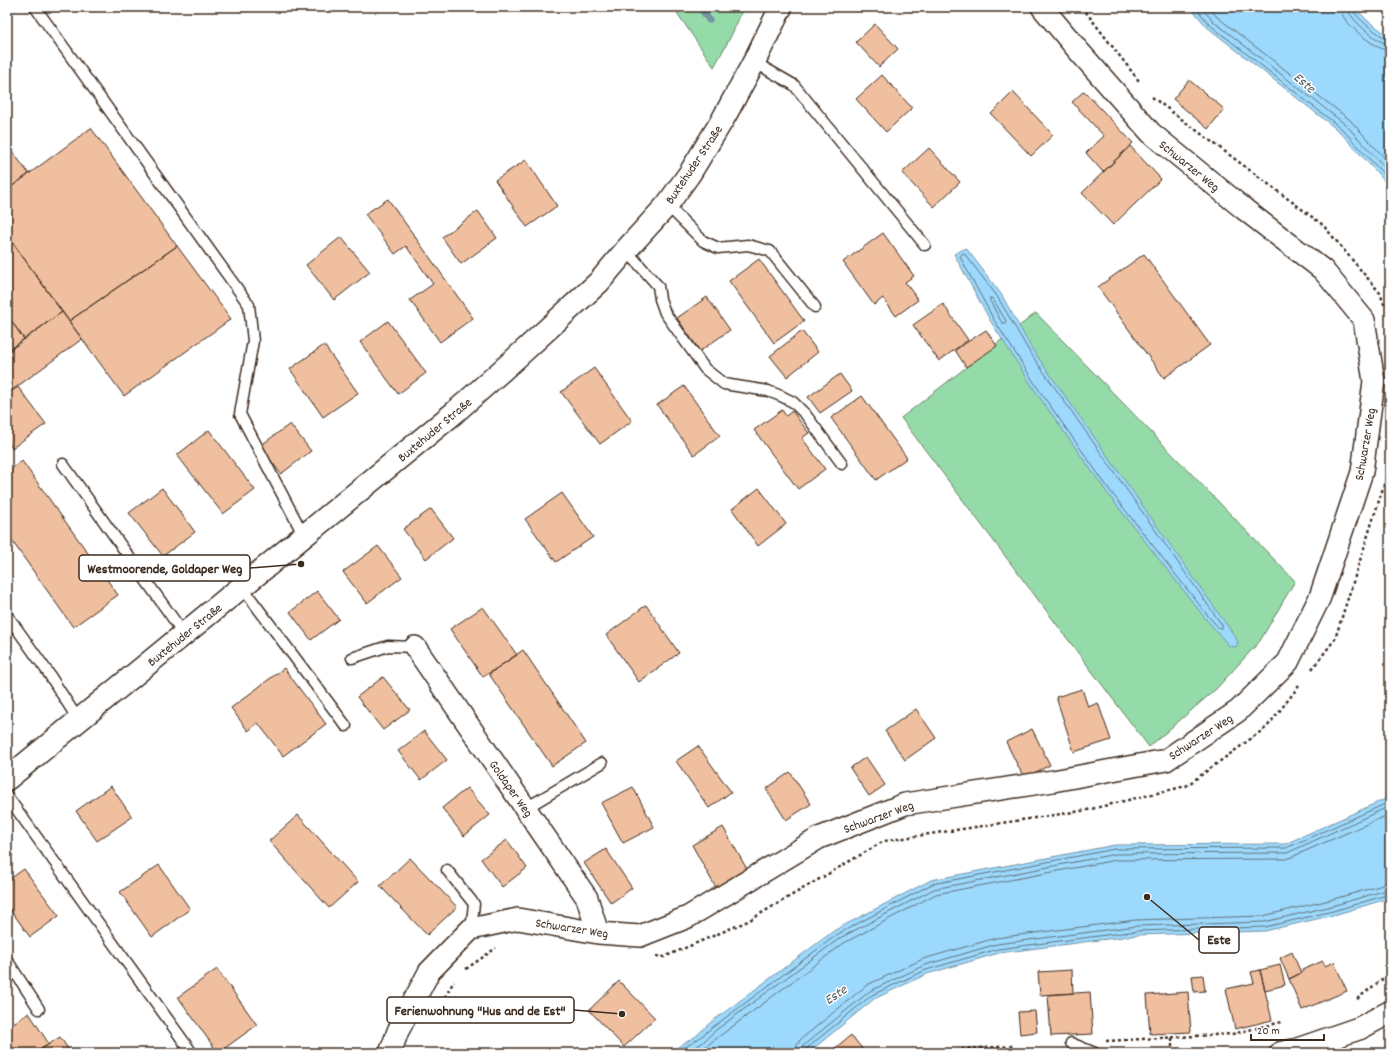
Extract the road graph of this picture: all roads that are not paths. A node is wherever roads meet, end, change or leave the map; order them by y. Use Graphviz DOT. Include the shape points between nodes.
graph roads {
  1 [pos="35,7"];
  2 [pos="781,7"];
  3 [pos="1042,7"];
  4 [pos="754,62"];
  5 [pos="667,205"];
  6 [pos="925,245"];
  7 [pos="626,250"];
  8 [pos="815,307"];
  9 [pos="63,464"];
  10 [pos="842,464"];
  11 [pos="304,536"];
  12 [pos="242,587"];
  13 [pos="7,615"];
  14 [pos="184,634"];
  15 [pos="415,648"];
  16 [pos="352,658"];
  17 [pos="79,721"];
  18 [pos="346,726"];
  19 [pos="602,763"];
  20 [pos="7,779"];
  21 [pos="7,796"];
  22 [pos="526,808"];
  23 [pos="447,870"];
  24 [pos="471,929"];
  25 [pos="598,933"];
  26 [pos="7,960"];
  27 [pos="39,1009"];
  28 [pos="1386,1017"];
  29 [pos="1071,1042"];
  30 [pos="192,1053"];
  31 [pos="390,1053"];
  32 [pos="1095,1053"];
  33 [pos="1281,1053"];
  1 -- 11 [label="lane" via="249,305 253,341 240,414"];
  2 -- 4 [label="street, Buxtehuder Straße"];
  3 -- 25 [label="street, Schwarzer Weg" via="1151,133 1323,270 1364,320 1374,381 1362,472 1320,597 1288,662 1238,711 1166,760 905,804 819,838 688,917 640,936"];
  4 -- 5 [label="street, Buxtehuder Straße" via="707,146"];
  4 -- 6 [label="lane" via="794,84"];
  5 -- 7 [label="street, Buxtehuder Straße"];
  5 -- 8 [label="lane" via="703,241 718,248 748,245 770,251"];
  7 -- 10 [label="lane" via="658,286 665,313 705,369 724,384 768,391 793,402 806,414"];
  7 -- 11 [label="street, Buxtehuder Straße" via="599,282 511,363"];
  9 -- 14 [label="lane"];
  11 -- 12 [label="street, Buxtehuder Straße"];
  12 -- 14 [label="street, Buxtehuder Straße"];
  12 -- 18 [label="lane"];
  13 -- 17 [label="lane"];
  14 -- 17 [label="street, Buxtehuder Straße"];
  15 -- 16 [label="lane" via="388,646"];
  15 -- 22 [label="street, Goldaper Weg"];
  17 -- 20 [label="street, Buxtehuder Straße"];
  19 -- 22 [label="lane"];
  21 -- 30 [label="lane"];
  22 -- 25 [label="street, Goldaper Weg" via="588,898"];
  23 -- 24 [label="lane" via="474,904"];
  24 -- 25 [label="street, Schwarzer Weg" via="518,919"];
  24 -- 31 [label="street" via="429,972 398,1031"];
  26 -- 27 [label="lane"];
  28 -- 33 [label="street" via="1296,1050"];
  29 -- 32 [label="lane"];
}
